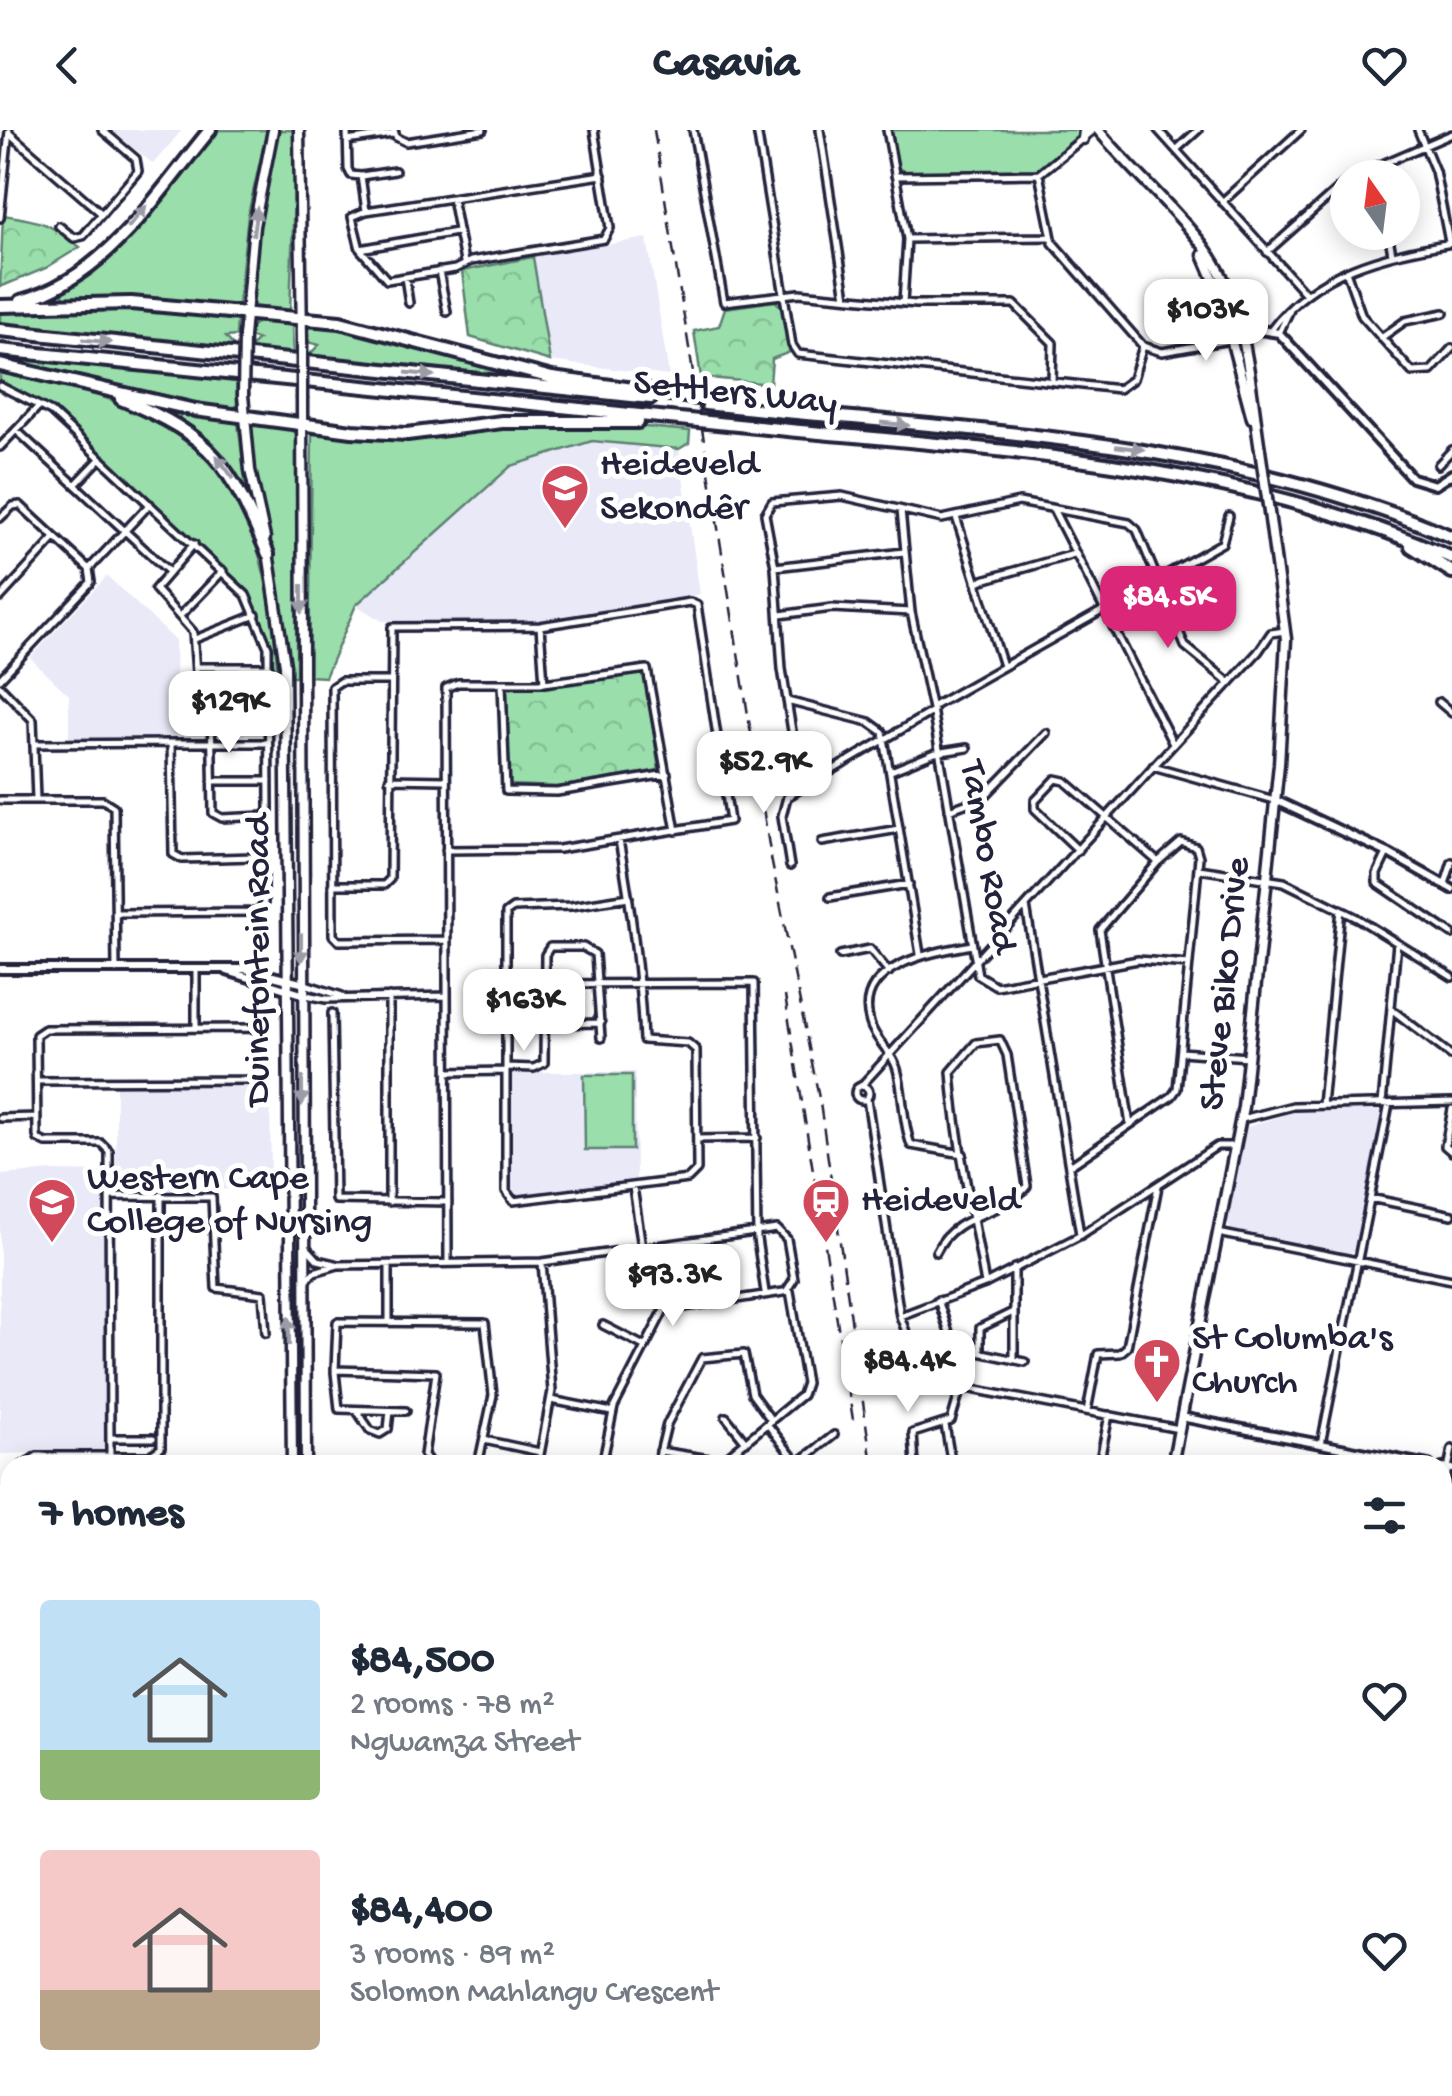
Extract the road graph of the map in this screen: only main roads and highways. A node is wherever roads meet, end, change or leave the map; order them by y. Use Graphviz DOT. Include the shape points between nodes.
graph roads {
  1 [pos="210,130"];
  2 [pos="273,130"];
  3 [pos="300,130"];
  4 [pos="1096,130"];
  5 [pos="1191,234"];
  6 [pos="0,306"];
  7 [pos="245,314"];
  8 [pos="301,320"];
  9 [pos="0,330"];
  10 [pos="0,350"];
  11 [pos="0,365"];
  12 [pos="101,390"];
  13 [pos="686,399"];
  14 [pos="244,417"];
  15 [pos="686,420"];
  16 [pos="302,424"];
  17 [pos="1258,436"];
  18 [pos="1282,498"];
  19 [pos="1452,537"];
  20 [pos="268,554"];
  21 [pos="1452,558"];
  22 [pos="1452,572"];
  23 [pos="292,1455"];
  24 [pos="306,1455"];
  25 [pos="1173,1455"];
  6 -- 1 [label="highway, one-way" via="53,290 97,261"];
  7 -- 2 [label="main road, Duinefontein Road, one-way"];
  3 -- 8 [label="main road, Duinefontein Road"];
  4 -- 5 [label="main road"];
  5 -- 17 [label="main road" via="1213,275"];
  5 -- 17 [label="main road" via="1220,274 1242,335"];
  6 -- 7 [label="highway" via="100,302"];
  7 -- 8 [label="highway"];
  7 -- 14 [label="main road, Duinefontein Road, bridge"];
  8 -- 13 [label="highway" via="374,329 552,378"];
  8 -- 16 [label="main road, Duinefontein Road, bridge"];
  9 -- 13 [label="highway, Settlers Way, one-way"];
  10 -- 15 [label="highway, Settlers Way"];
  11 -- 12 [label="highway"];
  12 -- 14 [label="highway"];
  20 -- 12 [label="highway, one-way" via="243,494 215,454 162,416"];
  13 -- 19 [label="highway, Settlers Way, one-way, bridge" via="1197,458 1330,492"];
  14 -- 16 [label="highway"];
  14 -- 20 [label="main road, Duinefontein Road"];
  15 -- 16 [label="highway" via="515,422 406,434"];
  15 -- 18 [label="highway, Settlers Way, bridge" via="1118,465"];
  16 -- 24 [label="main road, Duinefontein Road, one-way"];
  17 -- 25 [label="main road, Steve Biko Drive, bridge" via="1285,630 1277,802 1242,1119"];
  18 -- 21 [label="highway, Settlers Way"];
  18 -- 22 [label="highway" via="1409,545"];
  23 -- 20 [label="main road, Duinefontein Road, one-way" via="286,665"];
}
